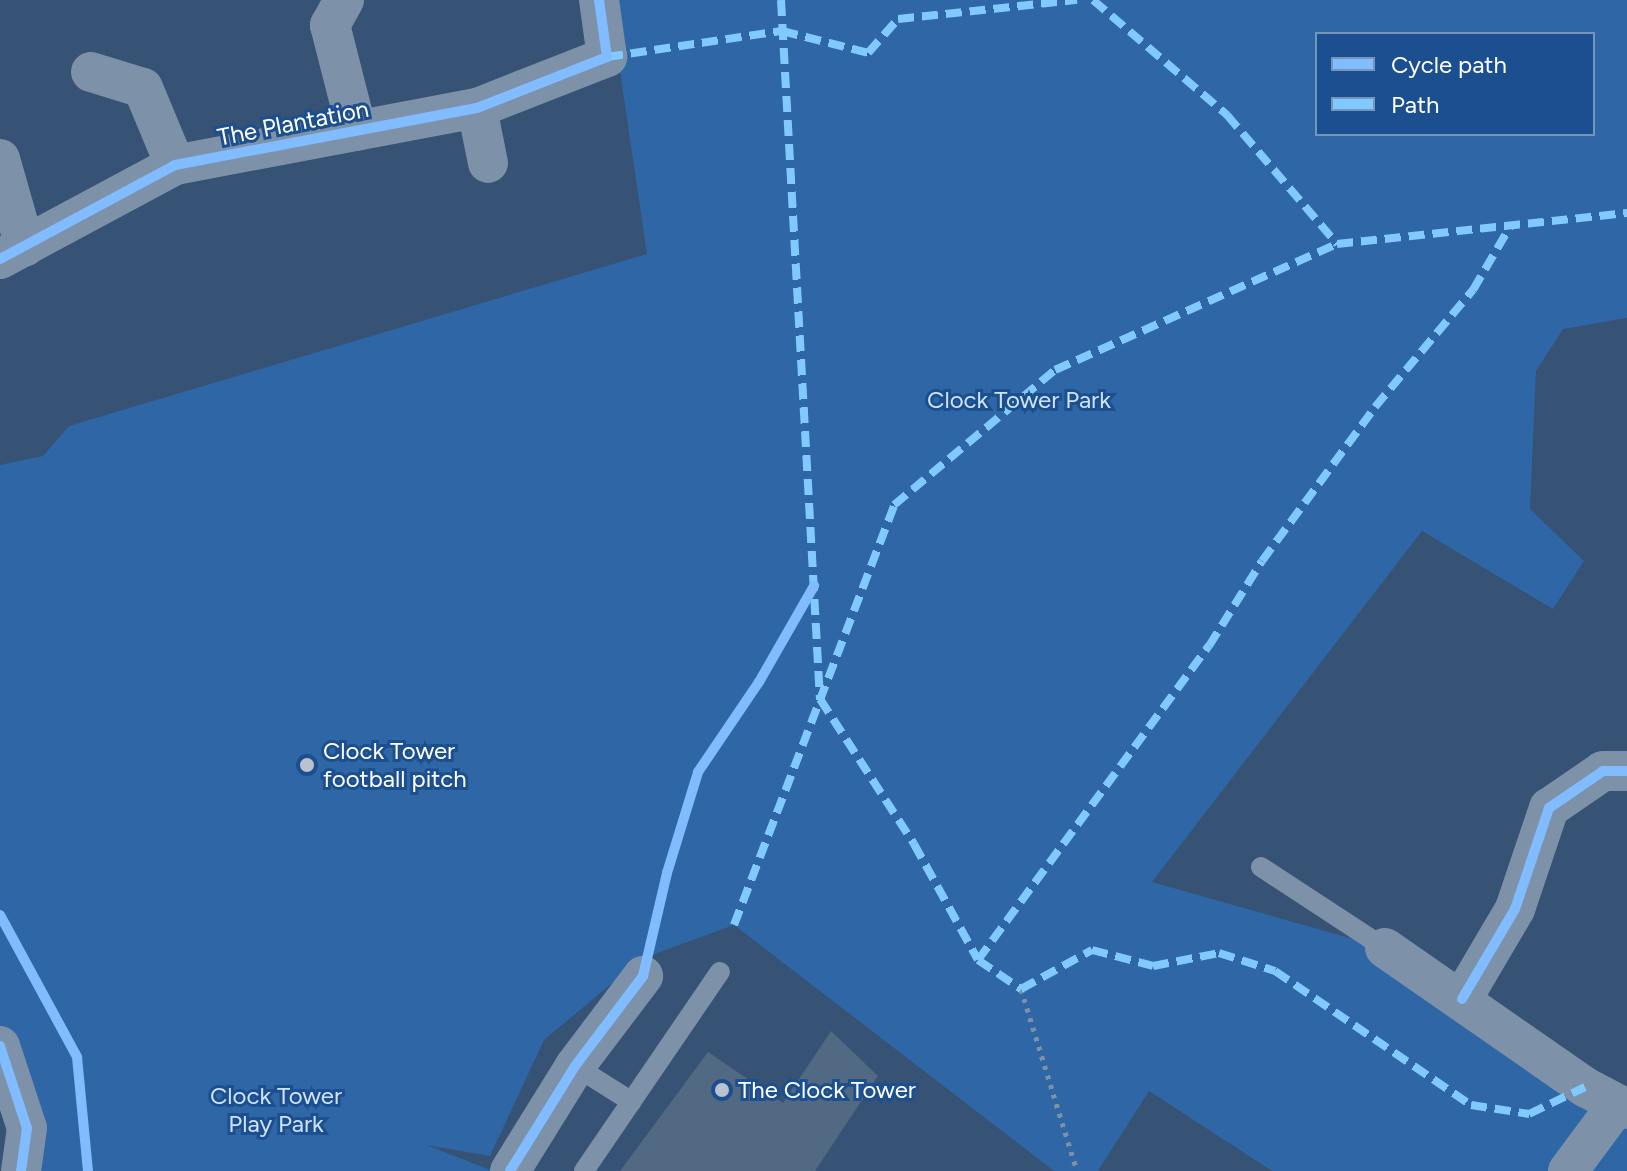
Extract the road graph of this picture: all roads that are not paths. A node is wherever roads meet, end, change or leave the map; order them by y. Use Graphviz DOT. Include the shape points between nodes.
graph roads {
  1 [pos="344,0"];
  2 [pos="599,0"];
  3 [pos="91,72"];
  4 [pos="477,108"];
  5 [pos="357,131"];
  6 [pos="0,159"];
  7 [pos="488,163"];
  8 [pos="175,165"];
  9 [pos="12,253"];
  10 [pos="1627,771"];
  11 [pos="1261,867"];
  12 [pos="1385,948"];
  13 [pos="720,972"];
  14 [pos="643,976"];
  15 [pos="1462,999"];
  16 [pos="0,1046"];
  17 [pos="575,1066"];
  18 [pos="1610,1100"];
  19 [pos="632,1102"];
  20 [pos="21,1171"];
  21 [pos="510,1171"];
  22 [pos="584,1171"];
  23 [pos="1568,1171"];
  1 -- 5 [label="street" via="330,25"];
  2 -- 4 [label="street, The Plantation" via="607,57"];
  3 -- 8 [label="street" via="143,88"];
  4 -- 5 [label="street, The Plantation"];
  4 -- 7 [label="street"];
  5 -- 8 [label="street, The Plantation"];
  6 -- 9 [label="street"];
  8 -- 9 [label="street, The Plantation"];
  10 -- 15 [label="street" via="1603,771 1549,808 1515,909"];
  11 -- 12 [label="lane"];
  12 -- 15 [label="street"];
  13 -- 19 [label="lane"];
  14 -- 17 [label="street"];
  15 -- 18 [label="street"];
  16 -- 20 [label="street" via="27,1128"];
  17 -- 19 [label="lane"];
  17 -- 21 [label="street"];
  18 -- 23 [label="street"];
  19 -- 22 [label="lane"];
}
